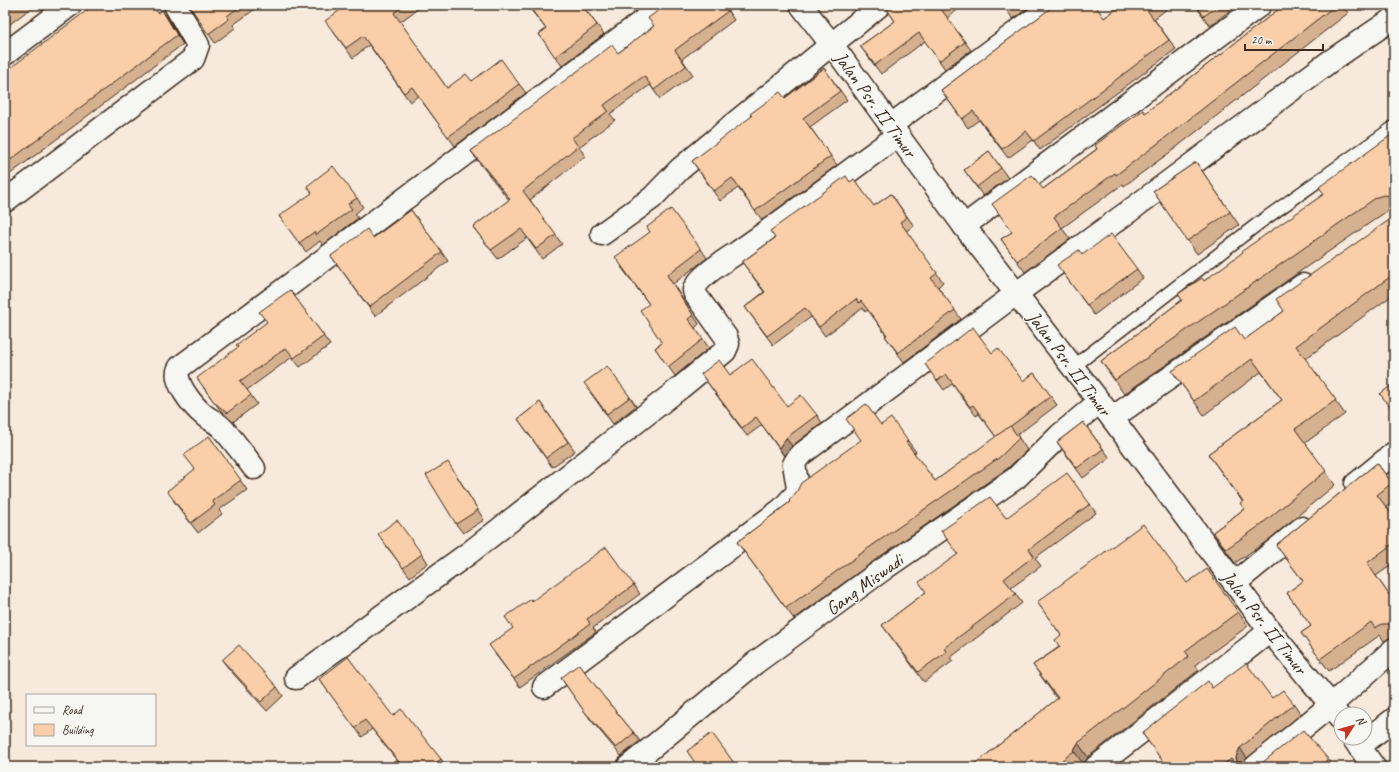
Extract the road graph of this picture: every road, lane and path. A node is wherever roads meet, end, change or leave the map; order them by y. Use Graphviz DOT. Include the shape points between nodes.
graph roads {
  1 [pos="70,5"];
  2 [pos="175,5"];
  3 [pos="664,5"];
  4 [pos="801,5"];
  5 [pos="880,5"];
  6 [pos="1053,5"];
  7 [pos="1260,5"];
  8 [pos="1394,18"];
  9 [pos="831,44"];
  10 [pos="5,54"];
  11 [pos="1394,126"];
  12 [pos="895,130"];
  13 [pos="5,201"];
  14 [pos="964,226"];
  15 [pos="602,234"];
  16 [pos="1317,275"];
  17 [pos="1017,293"];
  18 [pos="1073,367"];
  19 [pos="1105,410"];
  20 [pos="1394,453"];
  21 [pos="254,468"];
  22 [pos="1339,498"];
  23 [pos="1314,518"];
  24 [pos="1235,583"];
  25 [pos="1270,631"];
  26 [pos="1394,649"];
  27 [pos="296,678"];
  28 [pos="544,687"];
  29 [pos="1342,706"];
  30 [pos="1333,709"];
  31 [pos="1333,715"];
  32 [pos="1394,719"];
  33 [pos="1373,732"];
  34 [pos="1358,746"];
  35 [pos="1372,766"];
  36 [pos="628,767"];
  37 [pos="1096,767"];
  38 [pos="1255,767"];
  1 -- 10 [label="street"];
  2 -- 13 [label="street" via="198,45 193,59"];
  3 -- 21 [label="street" via="177,371 186,394 204,415 222,427"];
  4 -- 9 [label="street, Jalan Psr. II Timur"];
  5 -- 9 [label="street"];
  6 -- 12 [label="street"];
  7 -- 14 [label="street"];
  8 -- 17 [label="street" via="1329,62"];
  9 -- 12 [label="street, Jalan Psr. II Timur"];
  9 -- 15 [label="street" via="680,169 652,198"];
  11 -- 18 [label="lane" via="1259,223"];
  12 -- 14 [label="street, Jalan Psr. II Timur"];
  12 -- 27 [label="street" via="786,219 720,264 697,284 695,294 728,341 727,348 719,356 469,553"];
  14 -- 17 [label="street, Jalan Psr. II Timur"];
  16 -- 19 [label="street, Gang Miswadi"];
  17 -- 18 [label="street, Jalan Psr. II Timur"];
  17 -- 28 [label="street" via="799,456 794,464 798,488 796,494 782,509"];
  18 -- 19 [label="street, Jalan Psr. II Timur"];
  19 -- 24 [label="street, Jalan Psr. II Timur"];
  19 -- 36 [label="street, Gang Miswadi" via="1060,435 1016,478 885,568 755,663"];
  20 -- 22 [label="street"];
  23 -- 24 [label="street"];
  24 -- 25 [label="street, Jalan Psr. II Timur"];
  25 -- 30 [label="street, Jalan Psr. II Timur"];
  25 -- 37 [label="street"];
  26 -- 29 [label="street"];
  31 -- 38 [label="street"];
  32 -- 33 [label="street"];
  34 -- 35 [label="street"];
}
